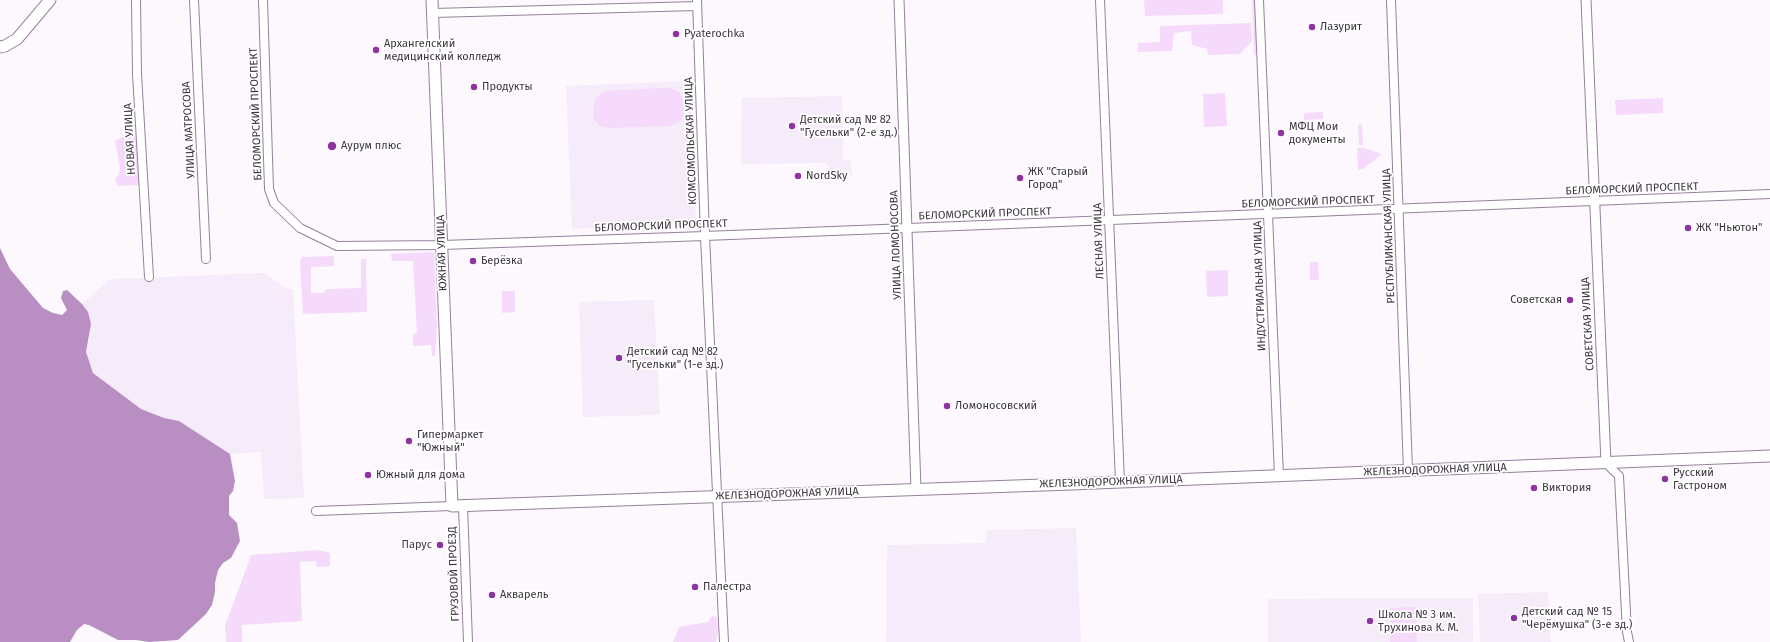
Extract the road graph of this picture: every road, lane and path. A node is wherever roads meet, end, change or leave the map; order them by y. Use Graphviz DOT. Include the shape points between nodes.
graph roads {
  1 [pos="50,0"];
  2 [pos="136,0"];
  3 [pos="194,0"];
  4 [pos="263,0"];
  5 [pos="432,0"];
  6 [pos="899,0"];
  7 [pos="1100,0"];
  8 [pos="1259,0"];
  9 [pos="1391,0"];
  10 [pos="1586,0"];
  11 [pos="697,3"];
  12 [pos="433,13"];
  13 [pos="0,47"];
  14 [pos="1770,194"];
  15 [pos="1594,201"];
  16 [pos="1399,209"];
  17 [pos="1268,215"];
  18 [pos="1109,221"];
  19 [pos="907,229"];
  20 [pos="705,236"];
  21 [pos="442,245"];
  22 [pos="206,259"];
  23 [pos="149,277"];
  24 [pos="1770,456"];
  25 [pos="1606,463"];
  26 [pos="1408,471"];
  27 [pos="1279,476"];
  28 [pos="1120,482"];
  29 [pos="916,489"];
  30 [pos="717,496"];
  31 [pos="457,506"];
  32 [pos="316,511"];
  33 [pos="468,642"];
  34 [pos="724,642"];
  35 [pos="1629,642"];
  1 -- 13 [label="main road" via="17,39"];
  2 -- 23 [label="street, НОВАЯ УЛИЦА" via="137,74"];
  3 -- 22 [label="street, УЛИЦА МАТРОСОВА"];
  4 -- 21 [label="street, БЕЛОМОРСКИЙ ПРОСПЕКТ" via="269,189 274,203 300,228 337,246"];
  5 -- 12 [label="main road, ЮЖНАЯ УЛИЦА"];
  6 -- 19 [label="street, УЛИЦА ЛОМОНОСОВА"];
  7 -- 18 [label="street, ЛЕСНАЯ УЛИЦА"];
  8 -- 17 [label="street, ИНДУСТРИАЛЬНАЯ УЛИЦА"];
  9 -- 16 [label="street, РЕСПУБЛИКАНСКАЯ УЛИЦА"];
  10 -- 15 [label="street, СОВЕТСКАЯ УЛИЦА"];
  11 -- 12 [label="street"];
  11 -- 20 [label="street, КОМСОМОЛЬСКАЯ УЛИЦА"];
  12 -- 21 [label="main road, ЮЖНАЯ УЛИЦА"];
  14 -- 15 [label="street, БЕЛОМОРСКИЙ ПРОСПЕКТ"];
  15 -- 16 [label="street, БЕЛОМОРСКИЙ ПРОСПЕКТ"];
  15 -- 25 [label="street, СОВЕТСКАЯ УЛИЦА"];
  16 -- 17 [label="street, БЕЛОМОРСКИЙ ПРОСПЕКТ"];
  16 -- 26 [label="street, РЕСПУБЛИКАНСКАЯ УЛИЦА"];
  17 -- 18 [label="street, БЕЛОМОРСКИЙ ПРОСПЕКТ"];
  17 -- 27 [label="street, ИНДУСТРИАЛЬНАЯ УЛИЦА"];
  18 -- 19 [label="street, БЕЛОМОРСКИЙ ПРОСПЕКТ"];
  18 -- 28 [label="street, ЛЕСНАЯ УЛИЦА"];
  19 -- 20 [label="street, БЕЛОМОРСКИЙ ПРОСПЕКТ"];
  19 -- 29 [label="street, УЛИЦА ЛОМОНОСОВА"];
  20 -- 21 [label="street, БЕЛОМОРСКИЙ ПРОСПЕКТ"];
  20 -- 30 [label="street, КОМСОМОЛЬСКАЯ УЛИЦА"];
  21 -- 31 [label="main road, ЮЖНАЯ УЛИЦА"];
  24 -- 25 [label="main road, ЖЕЛЕЗНОДОРОЖНАЯ УЛИЦА"];
  25 -- 26 [label="main road, ЖЕЛЕЗНОДОРОЖНАЯ УЛИЦА"];
  25 -- 35 [label="street" via="1619,476"];
  26 -- 27 [label="main road, ЖЕЛЕЗНОДОРОЖНАЯ УЛИЦА"];
  27 -- 28 [label="main road, ЖЕЛЕЗНОДОРОЖНАЯ УЛИЦА"];
  28 -- 29 [label="main road, ЖЕЛЕЗНОДОРОЖНАЯ УЛИЦА"];
  29 -- 30 [label="main road, ЖЕЛЕЗНОДОРОЖНАЯ УЛИЦА"];
  30 -- 31 [label="main road, ЖЕЛЕЗНОДОРОЖНАЯ УЛИЦА"];
  30 -- 34 [label="street, КОМСОМОЛЬСКАЯ УЛИЦА"];
  31 -- 32 [label="street"];
  31 -- 33 [label="street, ГРУЗОВОЙ ПРОЕЗД"];
}
